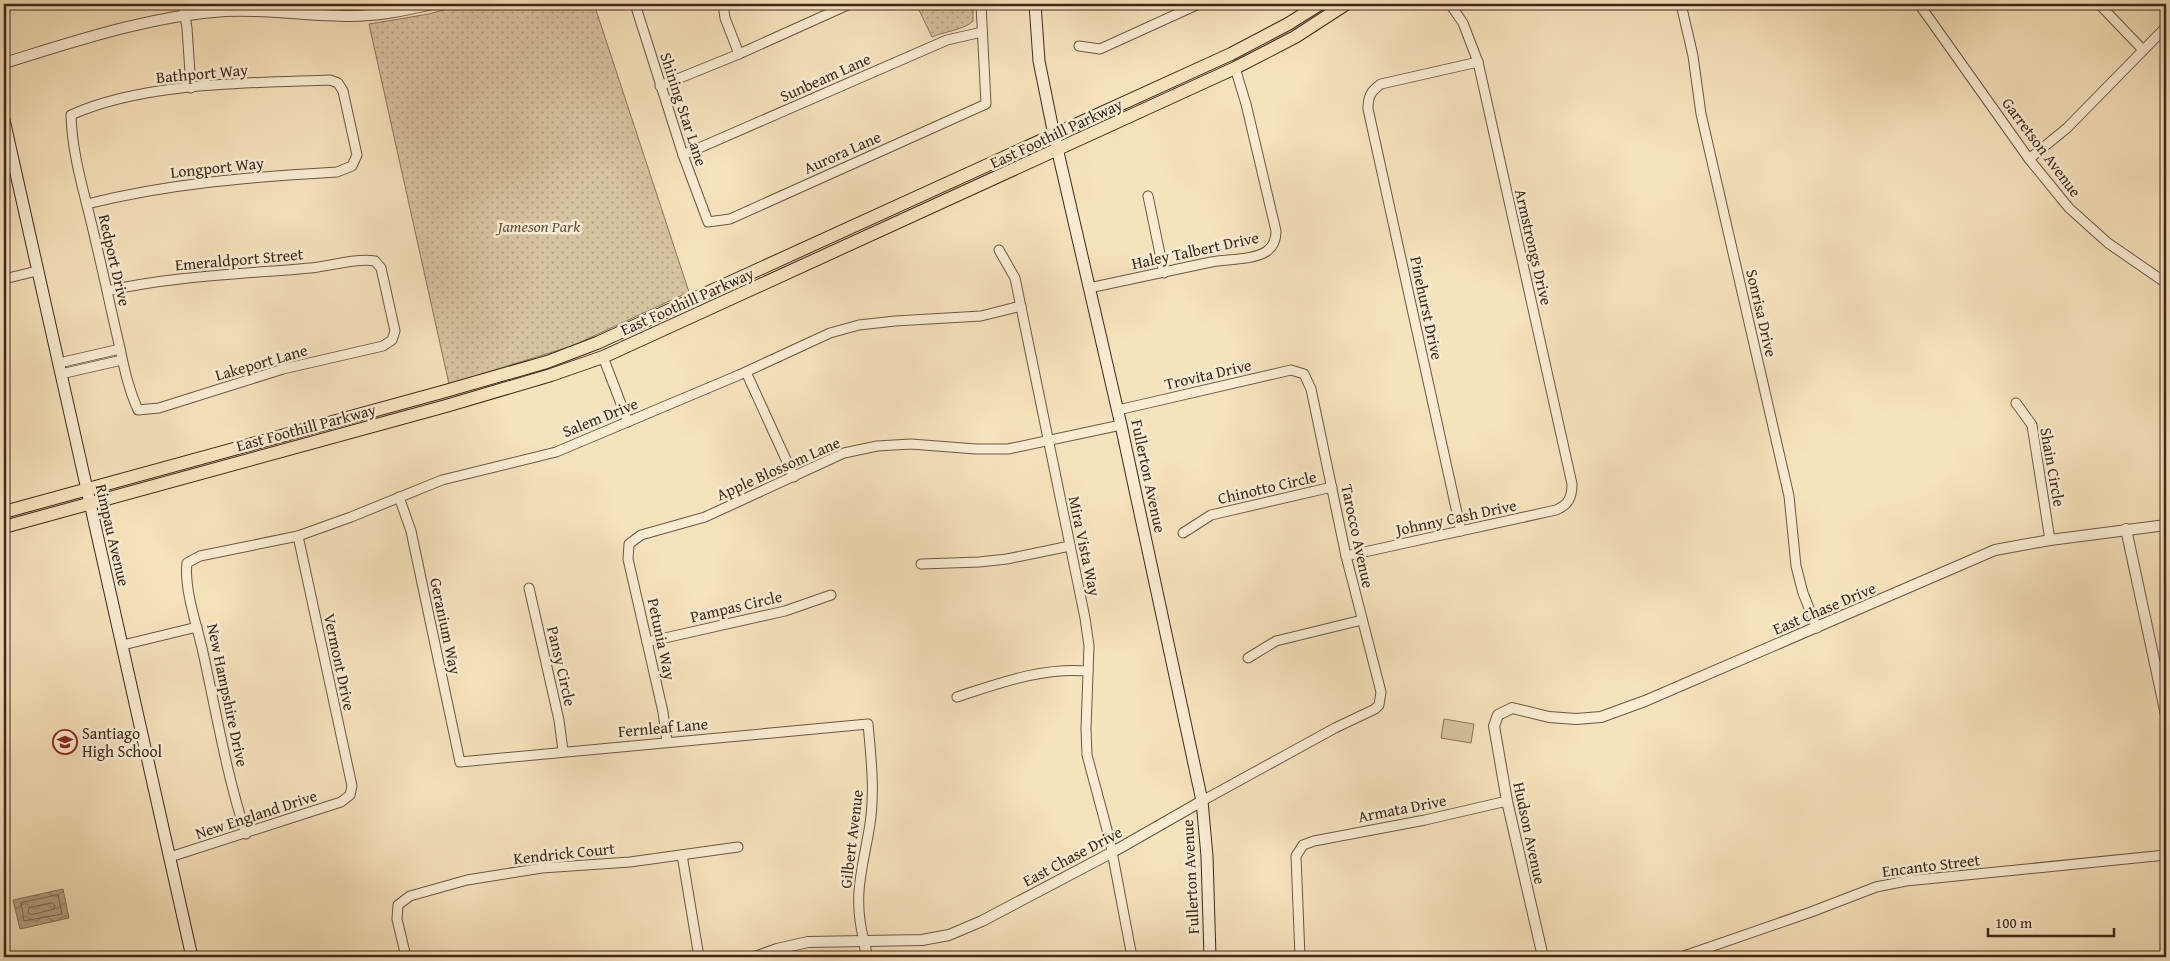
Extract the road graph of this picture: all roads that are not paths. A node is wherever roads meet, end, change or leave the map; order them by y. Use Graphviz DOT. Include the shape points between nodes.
graph roads {
  1 [pos="183,4"];
  2 [pos="433,4"];
  3 [pos="635,4"];
  4 [pos="722,4"];
  5 [pos="850,4"];
  6 [pos="981,4"];
  7 [pos="1035,4"];
  8 [pos="1199,4"];
  9 [pos="1320,4"];
  10 [pos="1346,4"];
  11 [pos="1450,4"];
  12 [pos="1681,4"];
  13 [pos="1919,4"];
  14 [pos="2099,4"];
  15 [pos="298,8"];
  16 [pos="832,8"];
  17 [pos="185,15"];
  18 [pos="2166,27"];
  19 [pos="982,32"];
  20 [pos="1079,46"];
  21 [pos="2143,50"];
  22 [pos="739,54"];
  23 [pos="1478,62"];
  24 [pos="4,63"];
  25 [pos="1235,68"];
  26 [pos="660,86"];
  27 [pos="191,88"];
  28 [pos="71,116"];
  29 [pos="4,120"];
  30 [pos="1054,136"];
  31 [pos="1058,150"];
  32 [pos="682,155"];
  33 [pos="2029,159"];
  34 [pos="352,166"];
  35 [pos="1148,196"];
  36 [pos="87,204"];
  37 [pos="708,222"];
  38 [pos="999,250"];
  39 [pos="38,271"];
  40 [pos="1164,273"];
  41 [pos="4,279"];
  42 [pos="2166,283"];
  43 [pos="1090,288"];
  44 [pos="106,291"];
  45 [pos="1021,306"];
  46 [pos="392,340"];
  47 [pos="120,349"];
  48 [pos="602,357"];
  49 [pos="122,360"];
  50 [pos="60,368"];
  51 [pos="746,372"];
  52 [pos="1304,374"];
  53 [pos="2016,403"];
  54 [pos="138,410"];
  55 [pos="1118,410"];
  56 [pos="628,422"];
  57 [pos="4,424"];
  58 [pos="1122,425"];
  59 [pos="4,432"];
  60 [pos="1047,439"];
  61 [pos="794,477"];
  62 [pos="1332,487"];
  63 [pos="86,490"];
  64 [pos="399,497"];
  65 [pos="1569,501"];
  66 [pos="89,504"];
  67 [pos="4,512"];
  68 [pos="2166,525"];
  69 [pos="4,527"];
  70 [pos="2126,529"];
  71 [pos="1461,531"];
  72 [pos="1183,533"];
  73 [pos="298,536"];
  74 [pos="2050,540"];
  75 [pos="629,544"];
  76 [pos="1070,546"];
  77 [pos="1346,556"];
  78 [pos="188,562"];
  79 [pos="921,564"];
  80 [pos="529,588"];
  81 [pos="831,596"];
  82 [pos="1362,620"];
  83 [pos="197,626"];
  84 [pos="1817,628"];
  85 [pos="647,642"];
  86 [pos="123,645"];
  87 [pos="1248,658"];
  88 [pos="1088,671"];
  89 [pos="956,696"];
  90 [pos="1379,705"];
  91 [pos="1498,715"];
  92 [pos="2166,715"];
  93 [pos="868,724"];
  94 [pos="667,742"];
  95 [pos="563,751"];
  96 [pos="460,762"];
  97 [pos="350,794"];
  98 [pos="1202,801"];
  99 [pos="1507,801"];
  100 [pos="246,834"];
  101 [pos="738,847"];
  102 [pos="1111,853"];
  103 [pos="682,855"];
  104 [pos="2166,855"];
  105 [pos="170,857"];
  106 [pos="864,941"];
  107 [pos="192,957"];
  108 [pos="406,957"];
  109 [pos="698,957"];
  110 [pos="755,957"];
  111 [pos="867,957"];
  112 [pos="1132,957"];
  113 [pos="1210,957"];
  114 [pos="1300,957"];
  115 [pos="1543,957"];
  116 [pos="1681,957"];
  1 -- 17 [label="street"];
  2 -- 15 [label="street" via="351,16"];
  3 -- 26 [label="street, Shining Star Lane"];
  4 -- 22 [label="street"];
  5 -- 16 [label="street"];
  6 -- 19 [label="street"];
  7 -- 30 [label="main road, Fullerton Avenue" via="1039,61"];
  8 -- 20 [label="street" via="1100,49"];
  9 -- 30 [label="main road, East Foothill Parkway" via="1231,54"];
  10 -- 25 [label="main road, East Foothill Parkway" via="1295,37"];
  11 -- 23 [label="street, Armstrongs Drive" via="1463,23"];
  12 -- 84 [label="street, Sonrisa Drive" via="1693,56 1701,114 1789,496 1796,566"];
  13 -- 33 [label="street, Garretson Avenue"];
  14 -- 21 [label="street"];
  15 -- 17 [label="street"];
  16 -- 22 [label="street"];
  17 -- 24 [label="street" via="96,35"];
  17 -- 27 [label="street"];
  18 -- 21 [label="street"];
  19 -- 32 [label="street, Sunbeam Lane" via="947,40"];
  19 -- 37 [label="street, Aurora Lane" via="986,104 730,219"];
  21 -- 33 [label="street" via="2067,128"];
  22 -- 26 [label="street"];
  23 -- 65 [label="street, Armstrongs Drive" via="1572,484"];
  23 -- 71 [label="street, Pinehurst Drive" via="1382,84 1372,90 1368,99"];
  25 -- 31 [label="main road, East Foothill Parkway"];
  25 -- 40 [label="street, Haley Talbert Drive" via="1276,239 1266,252 1257,255"];
  26 -- 32 [label="street, Shining Star Lane"];
  27 -- 28 [label="street, Bathport Way" via="140,94 87,108"];
  27 -- 34 [label="street, Bathport Way" via="330,80 338,83 344,91 357,155"];
  28 -- 36 [label="street, Redport Drive" via="71,134"];
  29 -- 39 [label="main road, Rimpau Avenue"];
  30 -- 31 [label="main road, Fullerton Avenue"];
  30 -- 63 [label="main road, East Foothill Parkway" via="597,343 555,358"];
  31 -- 43 [label="main road, Fullerton Avenue"];
  31 -- 48 [label="main road, East Foothill Parkway"];
  32 -- 37 [label="street, Shining Star Lane"];
  33 -- 42 [label="street, Garretson Avenue" via="2069,208 2108,243"];
  34 -- 36 [label="street, Longport Way" via="337,172 241,178 144,190"];
  35 -- 40 [label="street"];
  36 -- 44 [label="street, Redport Drive"];
  38 -- 45 [label="street, Mira Vista Way" via="1015,278"];
  39 -- 41 [label="street"];
  39 -- 50 [label="main road, Rimpau Avenue"];
  40 -- 43 [label="street, Haley Talbert Drive"];
  43 -- 55 [label="main road, Fullerton Avenue"];
  44 -- 46 [label="street, Emeraldport Street" via="145,282 325,266 365,259 375,261 381,268 395,331"];
  44 -- 47 [label="street, Redport Drive"];
  45 -- 51 [label="street, Salem Drive" via="981,316 859,325 830,333"];
  45 -- 60 [label="street, Mira Vista Way"];
  46 -- 54 [label="street, Lakeport Lane" via="383,346 283,369 159,408"];
  47 -- 49 [label="street, Redport Drive"];
  47 -- 50 [label="street"];
  48 -- 56 [label="street"];
  48 -- 66 [label="main road, East Foothill Parkway" via="513,386"];
  49 -- 50 [label="street"];
  49 -- 54 [label="street, Redport Drive" via="128,389"];
  50 -- 63 [label="main road, Rimpau Avenue"];
  51 -- 56 [label="street, Salem Drive"];
  51 -- 61 [label="street"];
  52 -- 55 [label="street, Trovita Drive" via="1291,370"];
  52 -- 62 [label="street, Tarocco Avenue" via="1311,390"];
  53 -- 74 [label="street, Shain Circle" via="2032,425"];
  55 -- 58 [label="main road, Fullerton Avenue"];
  56 -- 64 [label="street, Salem Drive" via="556,452 442,480"];
  57 -- 59 [label="street"];
  58 -- 60 [label="street, Apple Blossom Lane"];
  58 -- 98 [label="main road, Fullerton Avenue"];
  60 -- 61 [label="street, Apple Blossom Lane" via="1008,448 910,444 877,446 844,453"];
  60 -- 76 [label="street, Mira Vista Way"];
  61 -- 75 [label="street, Apple Blossom Lane" via="705,517 641,534"];
  62 -- 72 [label="street, Chinotto Circle" via="1211,515"];
  62 -- 77 [label="street, Tarocco Avenue"];
  63 -- 66 [label="main road, Rimpau Avenue"];
  63 -- 67 [label="main road, East Foothill Parkway"];
  64 -- 73 [label="street, Salem Drive"];
  64 -- 96 [label="street, Geranium Way" via="411,531"];
  65 -- 71 [label="street, Johnny Cash Drive" via="1556,510"];
  66 -- 69 [label="main road, East Foothill Parkway"];
  66 -- 86 [label="main road, Rimpau Avenue"];
  68 -- 70 [label="street, East Chase Drive"];
  70 -- 74 [label="street, East Chase Drive"];
  70 -- 92 [label="street"];
  71 -- 77 [label="street, Johnny Cash Drive"];
  73 -- 78 [label="street, Salem Drive" via="200,556"];
  73 -- 97 [label="street, Vermont Drive" via="352,786"];
  74 -- 84 [label="street, East Chase Drive" via="1995,550"];
  75 -- 85 [label="street, Petunia Way" via="628,559"];
  76 -- 79 [label="street" via="1007,559"];
  76 -- 88 [label="street, Mira Vista Way" via="1089,646"];
  77 -- 82 [label="street, Tarocco Avenue"];
  78 -- 83 [label="street, New Hampshire Drive" via="186,574"];
  80 -- 95 [label="street, Pansy Circle"];
  81 -- 85 [label="street, Pampas Circle" via="785,611"];
  82 -- 87 [label="street" via="1276,641"];
  82 -- 90 [label="street, Tarocco Avenue" via="1381,692"];
  83 -- 86 [label="street"];
  83 -- 100 [label="street, New Hampshire Drive" via="236,804"];
  84 -- 91 [label="street, East Chase Drive" via="1600,717 1576,720 1512,708"];
  85 -- 94 [label="street, Petunia Way"];
  86 -- 105 [label="main road, Rimpau Avenue"];
  88 -- 89 [label="street" via="1064,669 1029,675"];
  88 -- 102 [label="street, Mira Vista Way" via="1088,755"];
  90 -- 98 [label="street, East Chase Drive"];
  91 -- 99 [label="street, Hudson Avenue" via="1494,726"];
  93 -- 94 [label="street, Fernleaf Lane"];
  93 -- 106 [label="street, Gilbert Avenue" via="873,780 870,823 859,878 858,916"];
  94 -- 95 [label="street, Fernleaf Lane"];
  95 -- 96 [label="street, Fernleaf Lane"];
  97 -- 100 [label="street, New England Drive" via="342,802"];
  98 -- 102 [label="street, East Chase Drive"];
  98 -- 113 [label="main road, Fullerton Avenue"];
  99 -- 114 [label="street, Armata Drive" via="1303,845 1296,856"];
  99 -- 115 [label="street, Hudson Avenue"];
  100 -- 105 [label="street, New England Drive"];
  101 -- 103 [label="street, Kendrick Court"];
  102 -- 106 [label="street, East Chase Drive" via="949,935 922,940"];
  102 -- 112 [label="street, Mira Vista Way"];
  103 -- 108 [label="street, Kendrick Court" via="542,868 467,880 410,896 398,905"];
  103 -- 109 [label="street"];
  104 -- 116 [label="street, Encanto Street" via="1906,880 1876,887"];
  105 -- 107 [label="main road, Rimpau Avenue"];
  106 -- 110 [label="street, East Chase Drive" via="808,942"];
  106 -- 111 [label="street, Gilbert Avenue"];
}
